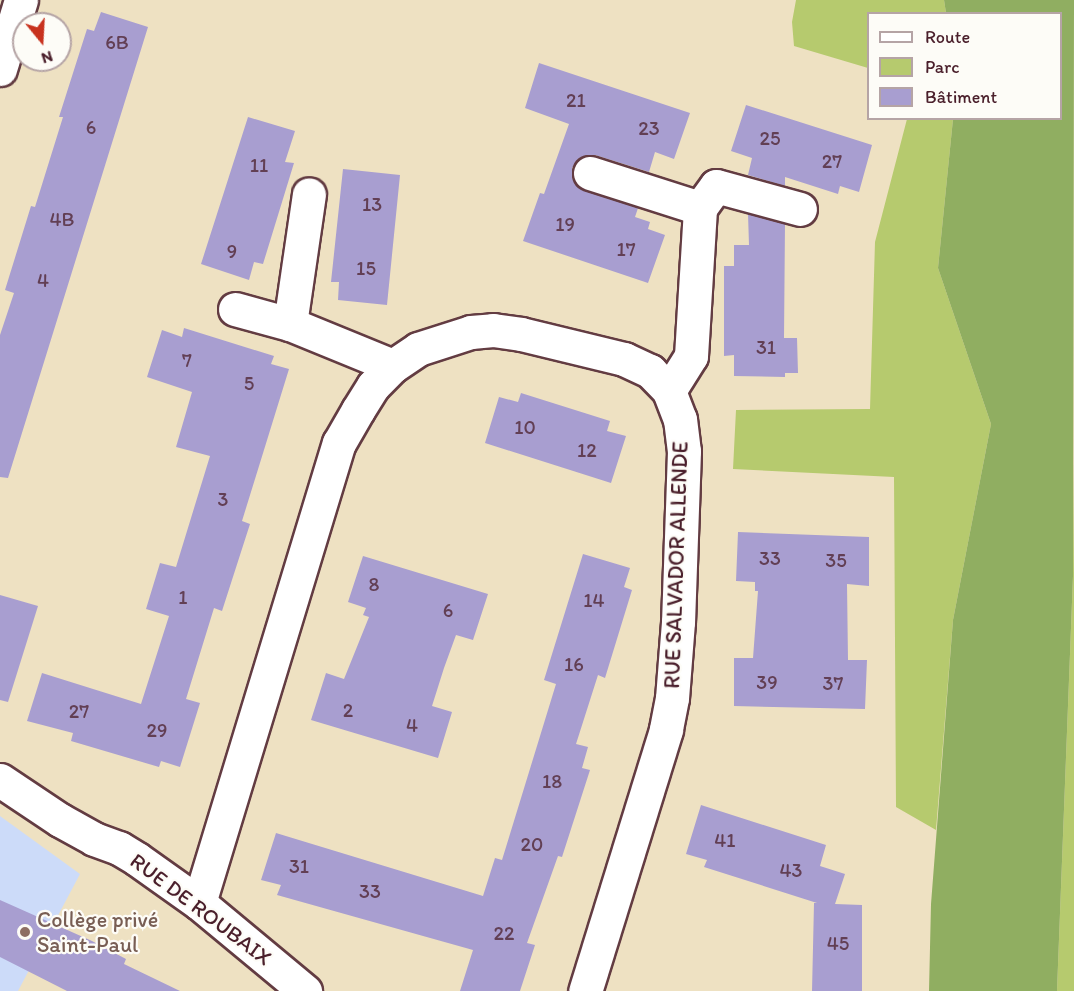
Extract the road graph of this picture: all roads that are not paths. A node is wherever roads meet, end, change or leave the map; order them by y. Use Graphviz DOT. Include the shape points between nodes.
graph roads {
  1 [pos="21,0"];
  2 [pos="0,69"];
  3 [pos="590,173"];
  4 [pos="309,194"];
  5 [pos="700,208"];
  6 [pos="800,209"];
  7 [pos="235,309"];
  8 [pos="290,324"];
  9 [pos="393,366"];
  10 [pos="669,391"];
  11 [pos="0,780"];
  12 [pos="199,903"];
  13 [pos="305,991"];
  14 [pos="585,991"];
  1 -- 2 [label="street"];
  3 -- 5 [label="street"];
  4 -- 8 [label="street"];
  5 -- 6 [label="street" via="716,186"];
  5 -- 10 [label="street" via="691,356"];
  7 -- 8 [label="street"];
  8 -- 9 [label="street"];
  9 -- 10 [label="street, RUE SALVADOR ALLENDE" via="417,349 445,338 493,330 624,359 650,370"];
  9 -- 12 [label="street, RUE SALVADOR ALLENDE" via="373,386 339,443"];
  10 -- 14 [label="street, RUE SALVADOR ALLENDE" via="680,419 684,451 676,670 666,730"];
  11 -- 12 [label="street, RUE DE ROUBAIX" via="60,820 119,848"];
  12 -- 13 [label="street, RUE DE ROUBAIX"];
}
